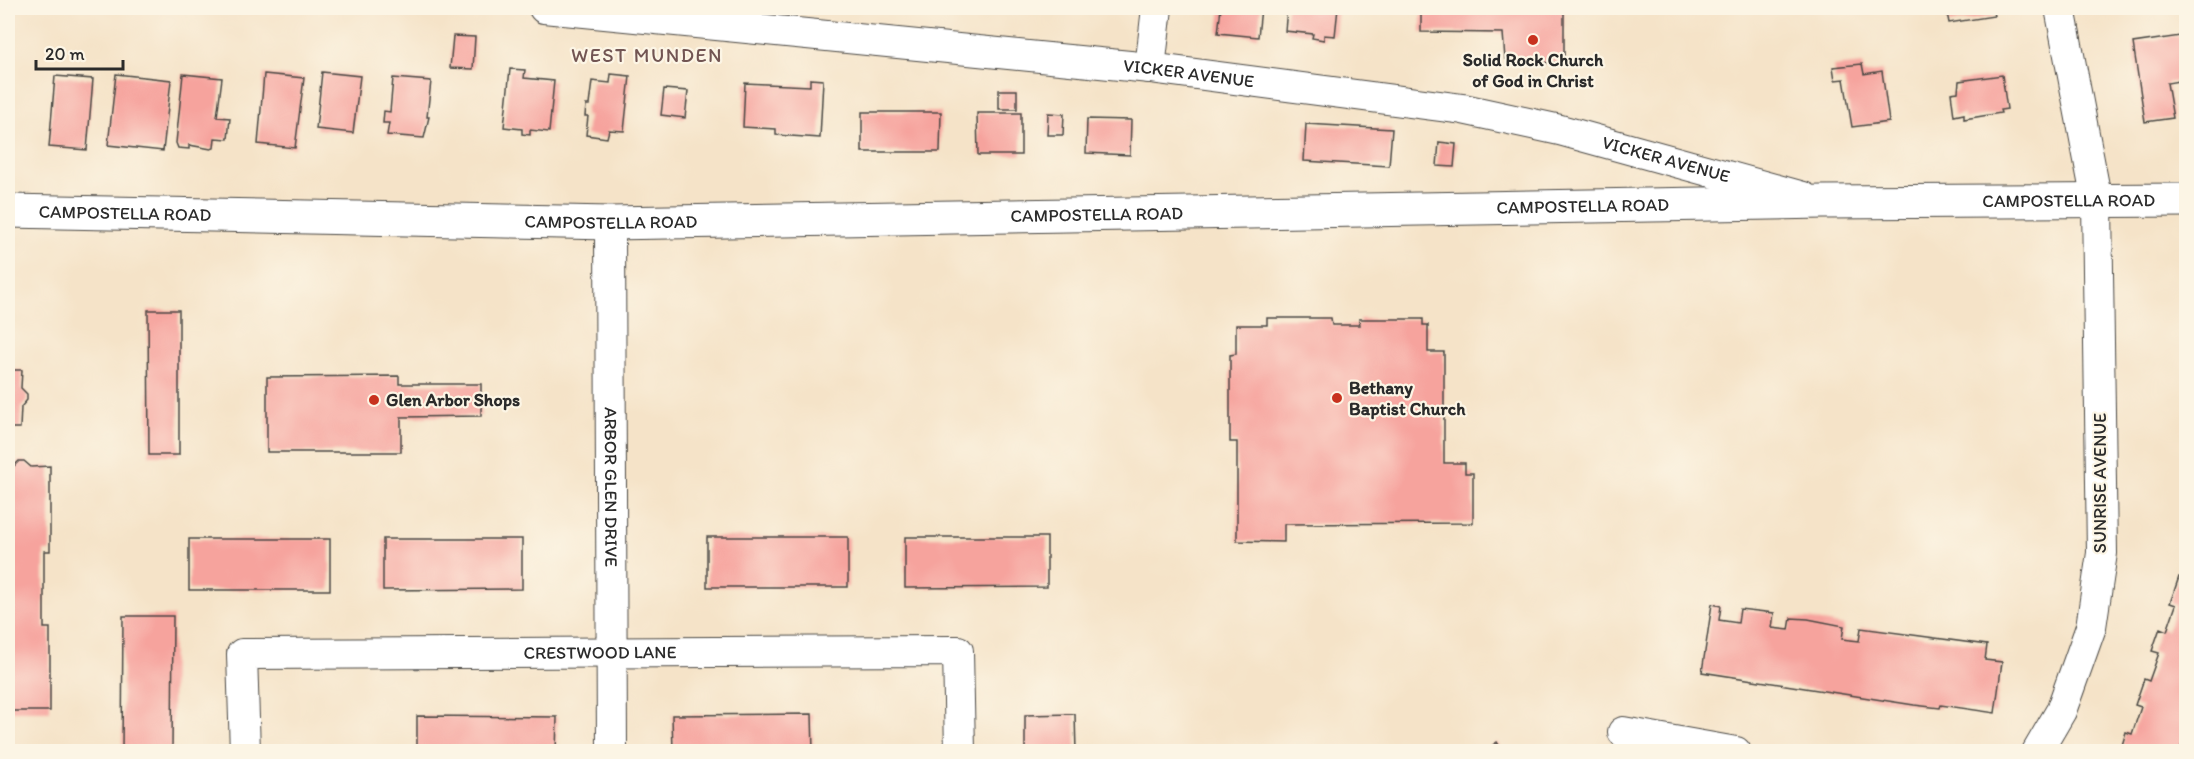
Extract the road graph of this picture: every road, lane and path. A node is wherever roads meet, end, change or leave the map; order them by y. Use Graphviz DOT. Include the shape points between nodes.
graph roads {
  1 [pos="544,8"];
  2 [pos="1157,8"];
  3 [pos="2060,8"];
  4 [pos="642,12"];
  5 [pos="1150,68"];
  6 [pos="2187,200"];
  7 [pos="1823,202"];
  8 [pos="2097,202"];
  9 [pos="8,211"];
  10 [pos="610,223"];
  11 [pos="611,651"];
  12 [pos="1623,732"];
  13 [pos="245,752"];
  14 [pos="612,752"];
  15 [pos="960,752"];
  16 [pos="1736,752"];
  17 [pos="2037,752"];
  1 -- 4 [label="street, VICKER AVENUE"];
  2 -- 5 [label="street"];
  3 -- 8 [label="street, SUNRISE AVENUE"];
  4 -- 5 [label="street, VICKER AVENUE"];
  5 -- 7 [label="street, VICKER AVENUE" via="1463,109 1560,130"];
  6 -- 8 [label="main road, CAMPOSTELLA ROAD"];
  7 -- 8 [label="main road, CAMPOSTELLA ROAD"];
  7 -- 10 [label="main road, CAMPOSTELLA ROAD"];
  8 -- 17 [label="street, SUNRISE AVENUE" via="2102,553 2091,627 2061,711"];
  9 -- 10 [label="main road, CAMPOSTELLA ROAD"];
  10 -- 11 [label="street, ARBOR GLEN DRIVE"];
  11 -- 13 [label="street, CRESTWOOD LANE" via="242,654"];
  11 -- 14 [label="street, ARBOR GLEN DRIVE"];
  11 -- 15 [label="street, CRESTWOOD LANE" via="958,651"];
  12 -- 16 [label="street"];
}
